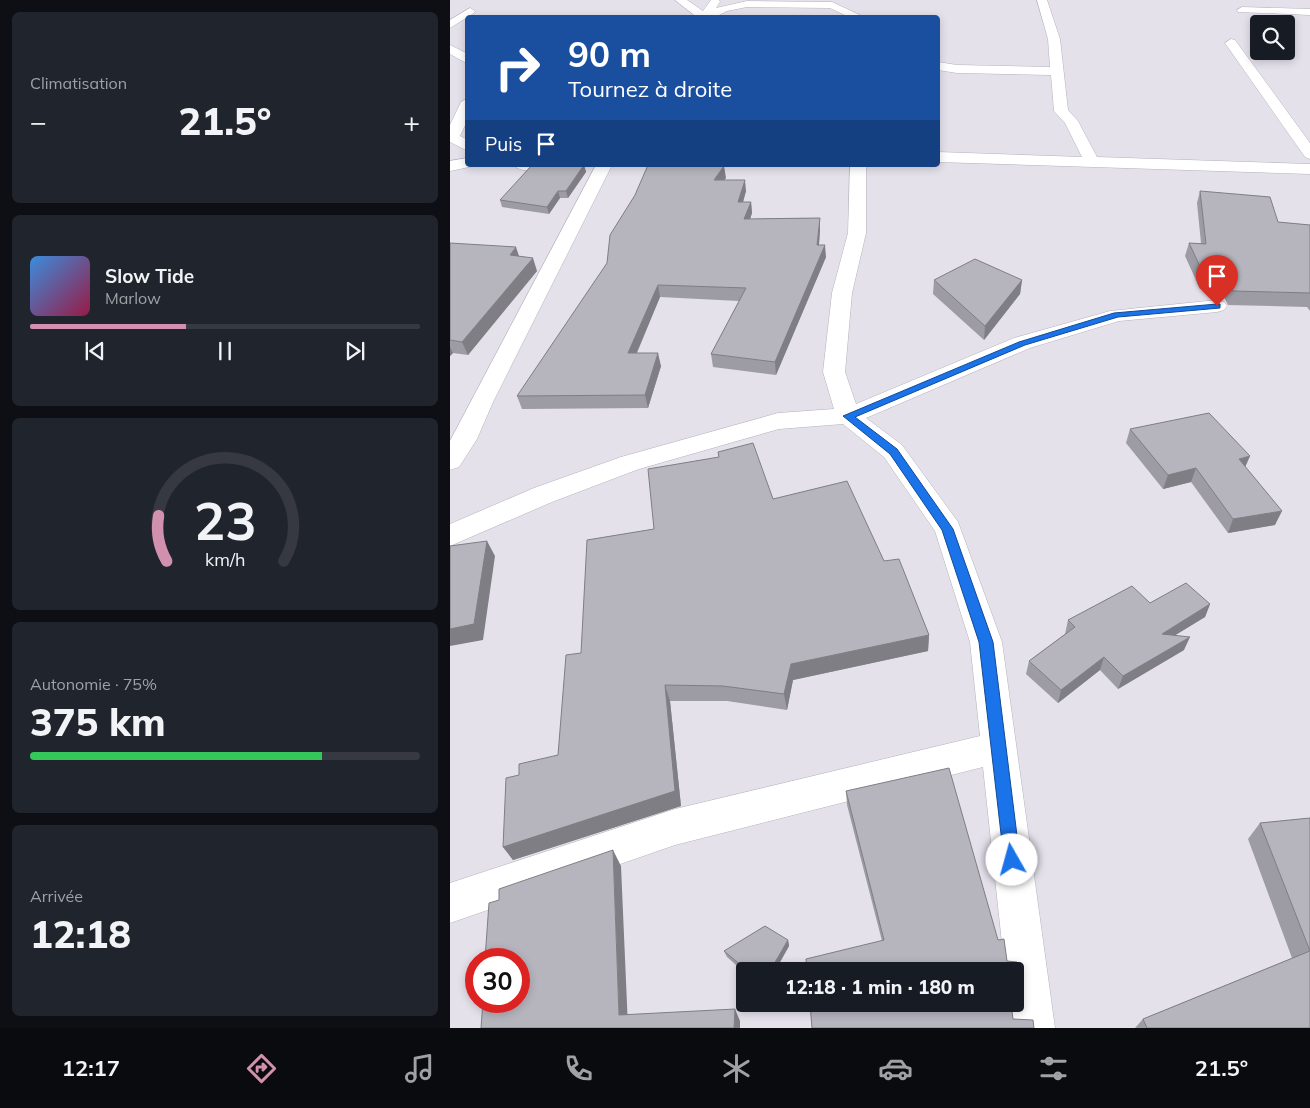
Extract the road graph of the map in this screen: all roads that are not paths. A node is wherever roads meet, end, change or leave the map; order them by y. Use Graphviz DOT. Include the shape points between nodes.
graph roads {
  1 [pos="680,0"];
  2 [pos="717,0"];
  3 [pos="1042,0"];
  4 [pos="1242,10"];
  5 [pos="470,11"];
  6 [pos="1310,12"];
  7 [pos="700,15"];
  8 [pos="705,15"];
  9 [pos="708,15"];
  10 [pos="854,15"];
  11 [pos="450,25"];
  12 [pos="1231,43"];
  13 [pos="450,49"];
  14 [pos="465,58"];
  15 [pos="940,66"];
  16 [pos="1057,71"];
  17 [pos="465,109"];
  18 [pos="465,145"];
  19 [pos="1310,154"];
  20 [pos="940,157"];
  21 [pos="1092,162"];
  22 [pos="465,164"];
  23 [pos="450,166"];
  24 [pos="603,167"];
  25 [pos="858,167"];
  26 [pos="1310,169"];
  27 [pos="1217,306"];
  28 [pos="848,416"];
  29 [pos="450,461"];
  30 [pos="450,536"];
  31 [pos="998,747"];
  32 [pos="450,903"];
  33 [pos="1032,1028"];
  1 -- 7 [label="street"];
  2 -- 8 [label="street"];
  3 -- 16 [label="street" via="1054,39"];
  4 -- 6 [label="street"];
  5 -- 11 [label="street"];
  9 -- 10 [label="street" via="747,4 832,5"];
  12 -- 19 [label="street"];
  13 -- 14 [label="street"];
  15 -- 16 [label="street"];
  16 -- 21 [label="street" via="1062,111 1071,121"];
  17 -- 18 [label="street" via="452,137"];
  20 -- 21 [label="street"];
  21 -- 26 [label="street"];
  22 -- 23 [label="street"];
  24 -- 29 [label="street"];
  25 -- 28 [label="street" via="858,233 842,293 834,372"];
  27 -- 28 [label="street" via="1117,315 1022,344"];
  28 -- 30 [label="street" via="778,421 630,463 543,495"];
  28 -- 31 [label="street" via="893,451 948,529 986,642"];
  31 -- 32 [label="street" via="675,827"];
  31 -- 33 [label="street"];
}
